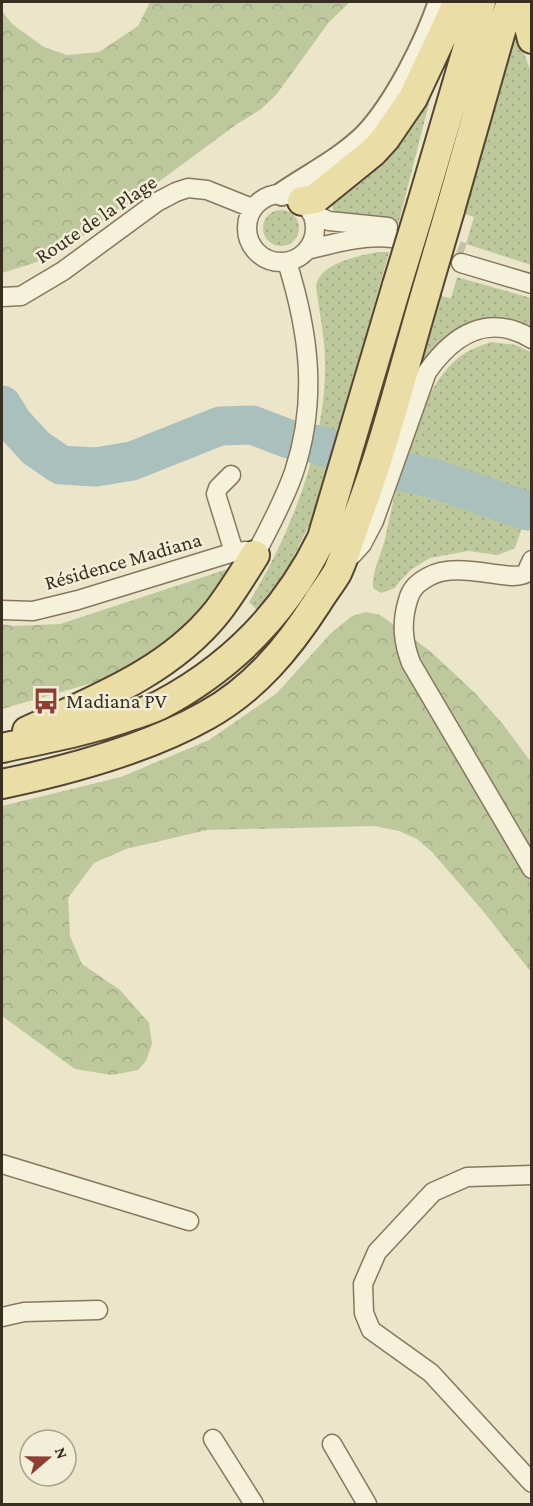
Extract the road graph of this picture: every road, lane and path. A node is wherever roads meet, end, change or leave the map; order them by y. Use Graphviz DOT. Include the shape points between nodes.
graph roads {
  1 [pos="440,2"];
  2 [pos="458,2"];
  3 [pos="481,2"];
  4 [pos="511,2"];
  5 [pos="531,3"];
  6 [pos="531,39"];
  7 [pos="298,202"];
  8 [pos="252,208"];
  9 [pos="307,250"];
  10 [pos="287,262"];
  11 [pos="531,272"];
  12 [pos="531,284"];
  13 [pos="2,297"];
  14 [pos="531,339"];
  15 [pos="393,439"];
  16 [pos="231,474"];
  17 [pos="245,553"];
  18 [pos="531,560"];
  19 [pos="2,610"];
  20 [pos="2,741"];
  21 [pos="2,748"];
  22 [pos="2,784"];
  23 [pos="531,869"];
  24 [pos="2,1164"];
  25 [pos="531,1176"];
  26 [pos="189,1221"];
  27 [pos="98,1310"];
  28 [pos="2,1317"];
  29 [pos="213,1439"];
  30 [pos="332,1444"];
  31 [pos="531,1483"];
  32 [pos="254,1504"];
  33 [pos="367,1504"];
  1 -- 7 [label="street" via="410,70 386,110"];
  2 -- 7 [label="main road" via="413,98 385,139 315,199"];
  3 -- 21 [label="main road, bridge" via="338,489 321,538 292,592 255,636 211,674 158,706 105,725"];
  4 -- 15 [label="main road, bridge" via="426,292"];
  5 -- 6 [label="main road"];
  7 -- 8 [label="street" via="271,195"];
  7 -- 9 [label="street" via="314,222"];
  7 -- 9 [label="street" via="329,221 376,225 394,234 353,238"];
  8 -- 10 [label="street" via="247,227 252,246 267,259"];
  8 -- 13 [label="street, Route de la Plage" via="207,190 188,188 176,192 63,271 21,296"];
  9 -- 10 [label="street"];
  10 -- 17 [label="street" via="308,352 305,423 293,474"];
  11 -- 12 [label="street" via="463,257"];
  14 -- 15 [label="street" via="511,330 483,329 461,336 427,372"];
  15 -- 22 [label="main road" via="374,498 337,572 302,626 270,666 247,687 208,715 149,741"];
  16 -- 17 [label="street" via="216,494"];
  17 -- 19 [label="street, Résidence Madiana" via="33,611"];
  17 -- 20 [label="main road" via="216,613 160,663 120,689"];
  18 -- 23 [label="street" via="522,576 462,569 434,573 416,584 403,618 404,644 411,663"];
  24 -- 26 [label="street"];
  25 -- 31 [label="street" via="467,1177 433,1192 377,1252 363,1284 364,1313 371,1330 430,1373"];
  27 -- 28 [label="street" via="24,1312"];
  29 -- 32 [label="street"];
  30 -- 33 [label="street"];
}
